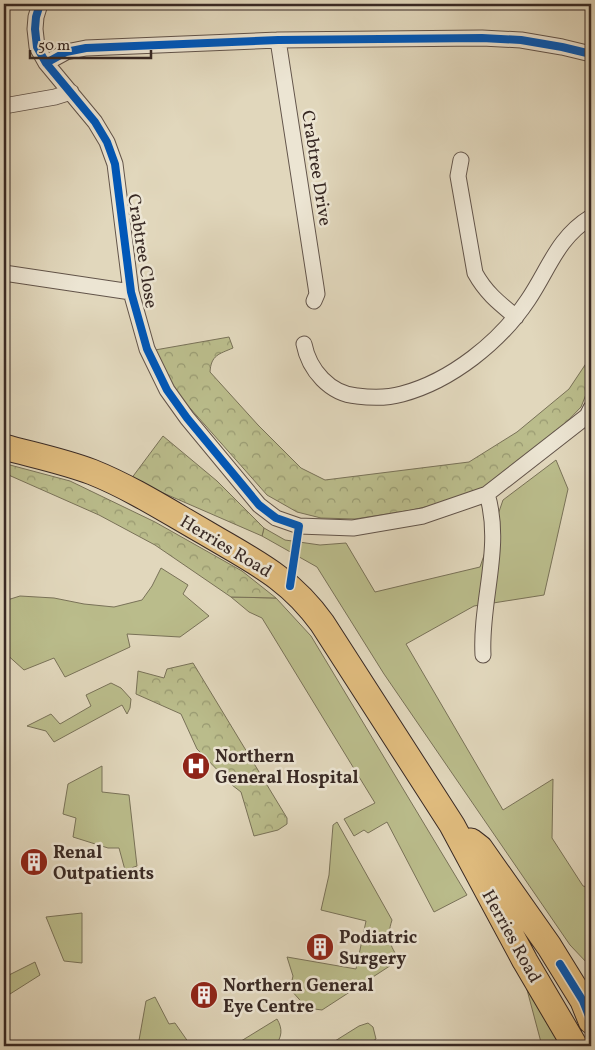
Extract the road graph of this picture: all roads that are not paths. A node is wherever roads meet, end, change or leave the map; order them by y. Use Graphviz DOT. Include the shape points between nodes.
graph roads {
  1 [pos="40,4"];
  2 [pos="278,40"];
  3 [pos="591,54"];
  4 [pos="46,63"];
  5 [pos="70,92"];
  6 [pos="4,106"];
  7 [pos="461,160"];
  8 [pos="591,217"];
  9 [pos="4,273"];
  10 [pos="132,292"];
  11 [pos="314,301"];
  12 [pos="516,317"];
  13 [pos="304,344"];
  14 [pos="590,414"];
  15 [pos="4,447"];
  16 [pos="487,494"];
  17 [pos="483,655"];
  18 [pos="452,825"];
  19 [pos="591,1022"];
  20 [pos="575,1046"];
  1 -- 4 [label="street, Crabtree Close" via="34,29 37,47"];
  2 -- 3 [label="street" via="482,38 521,40"];
  2 -- 4 [label="street" via="86,48 66,52"];
  2 -- 11 [label="street, Crabtree Drive" via="317,294"];
  4 -- 5 [label="street, Crabtree Close"];
  5 -- 6 [label="street"];
  5 -- 10 [label="street, Crabtree Close" via="103,135 115,164"];
  7 -- 12 [label="street" via="458,176 476,273 483,287"];
  8 -- 12 [label="street" via="565,238"];
  9 -- 10 [label="street"];
  10 -- 16 [label="street, Crabtree Close" via="147,349 167,390 260,505 276,518 299,526 353,528 423,516"];
  12 -- 13 [label="street" via="496,338 450,373 426,386 373,398 351,396 330,386 316,373 307,358"];
  14 -- 16 [label="street, Crabtree Close"];
  15 -- 18 [label="main road, Herries Road" via="92,472 127,489 269,570 290,586 322,623"];
  16 -- 17 [label="street" via="493,525"];
  18 -- 19 [label="main road, Herries Road" via="480,848 508,885 583,1001"];
  18 -- 20 [label="main road, Herries Road"];
}
